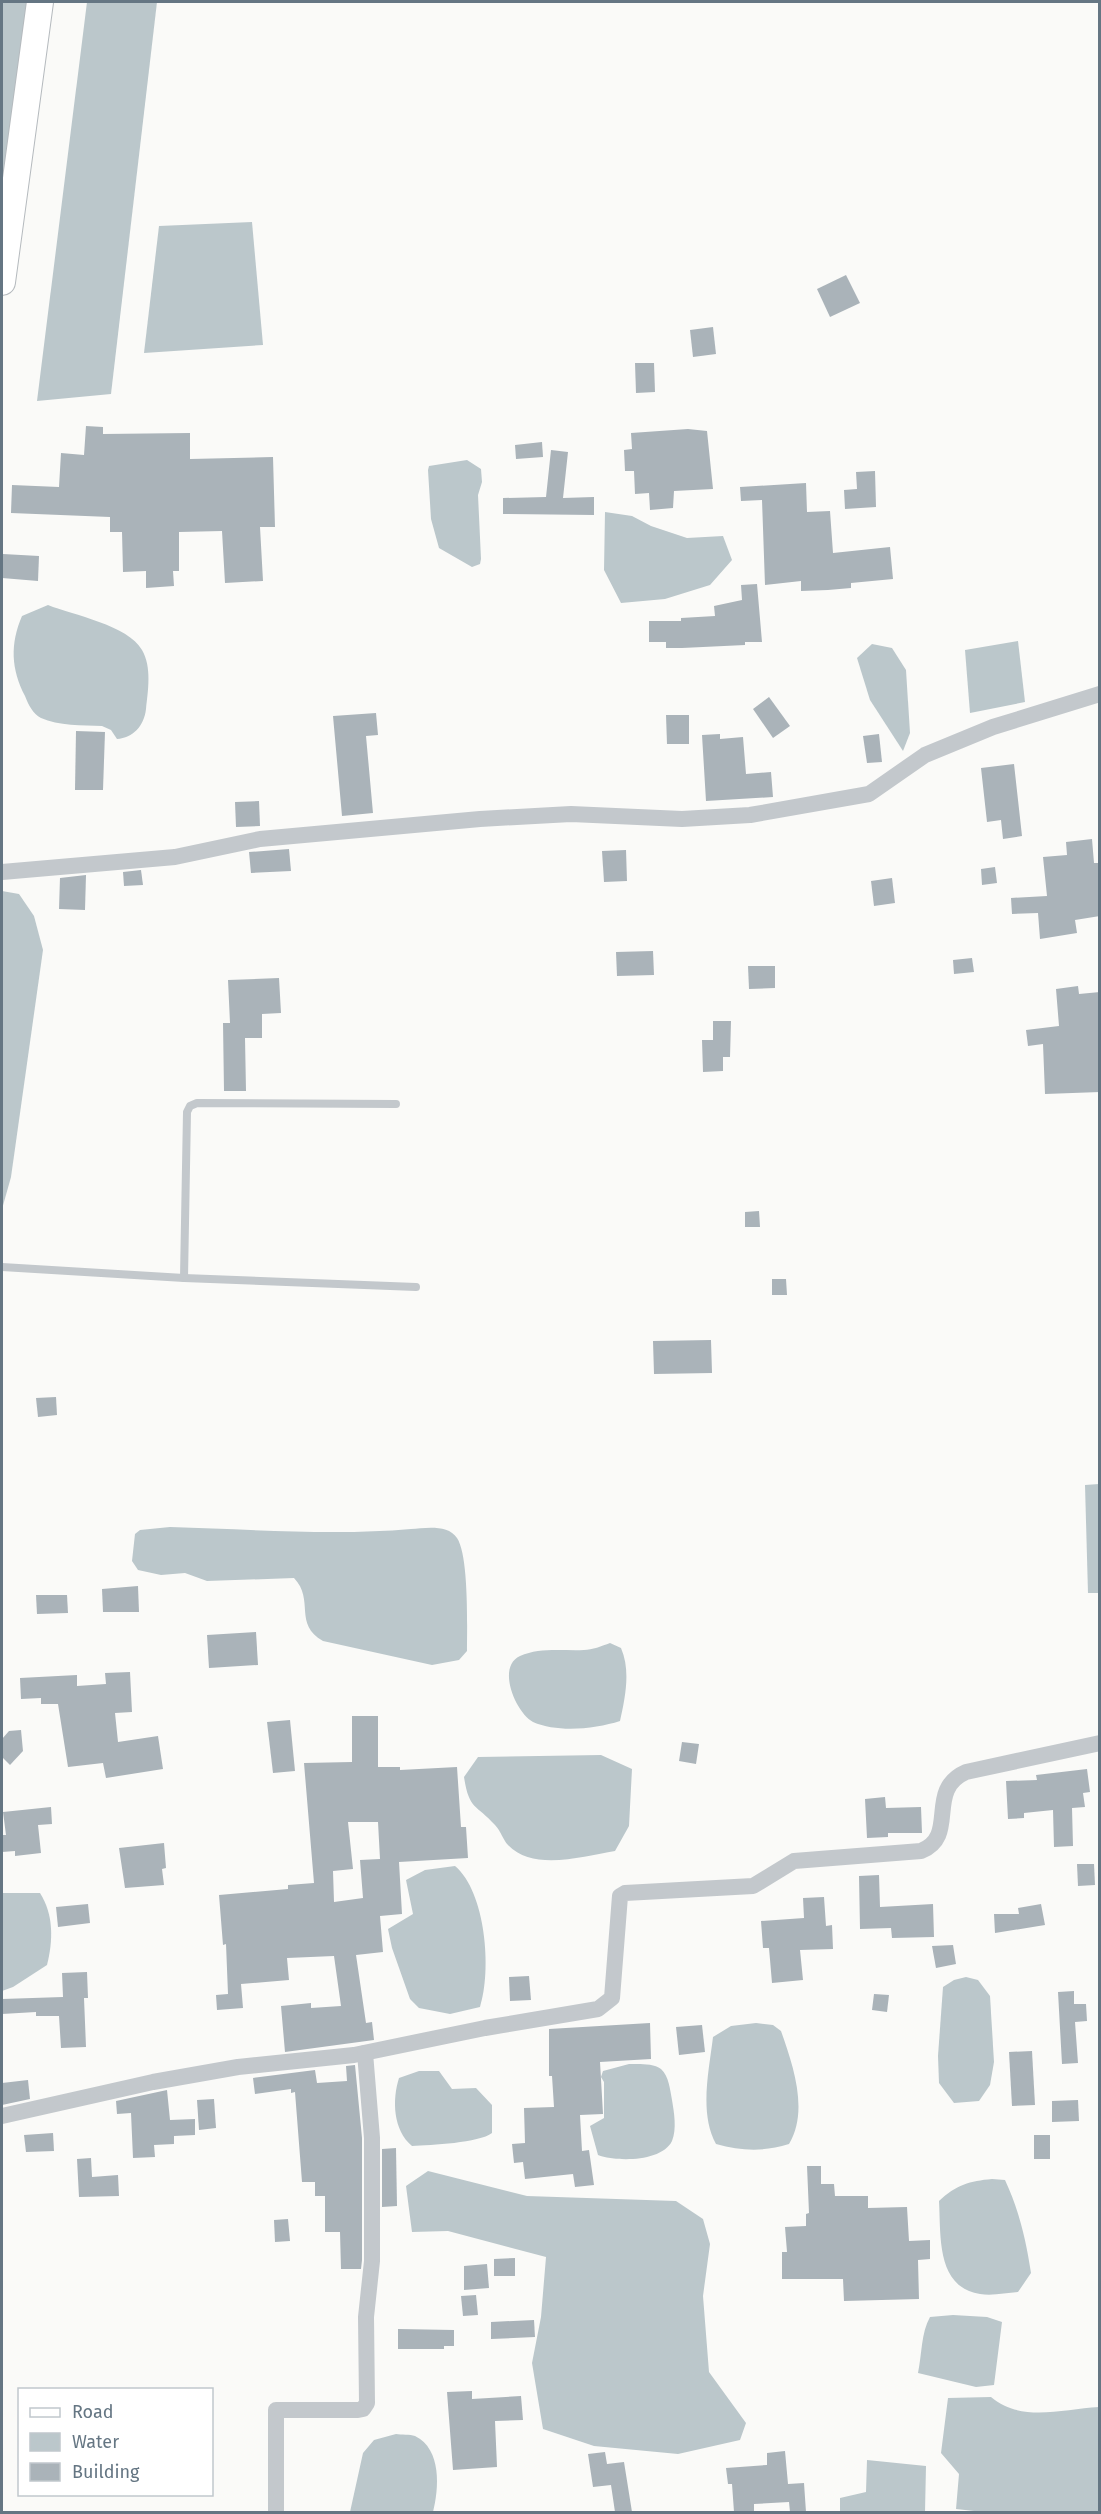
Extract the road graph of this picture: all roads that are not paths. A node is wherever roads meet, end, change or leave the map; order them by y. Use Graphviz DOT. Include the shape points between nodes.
graph roads {
  1 [pos="40,2"];
  2 [pos="2,282"];
  3 [pos="1100,694"];
  4 [pos="2,872"];
  5 [pos="396,1104"];
  6 [pos="2,1266"];
  7 [pos="184,1278"];
  8 [pos="416,1287"];
  9 [pos="1100,1743"];
  10 [pos="365,2053"];
  11 [pos="2,2116"];
  12 [pos="276,2512"];
  1 -- 2 [label="main road"];
  3 -- 4 [label="street" via="993,727 926,755 869,794 750,815 682,819 571,814 480,819 260,838 175,857"];
  5 -- 7 [label="lane" via="190,1106"];
  6 -- 7 [label="lane"];
  7 -- 8 [label="lane"];
  9 -- 10 [label="street" via="953,1777 946,1786 938,1838 933,1846 921,1851 794,1861 753,1886 625,1893 620,1896 612,1998 598,2009"];
  10 -- 11 [label="street" via="238,2067"];
  10 -- 12 [label="street" via="372,2138 372,2261 366,2317 368,2403 358,2410 276,2410"];
}
